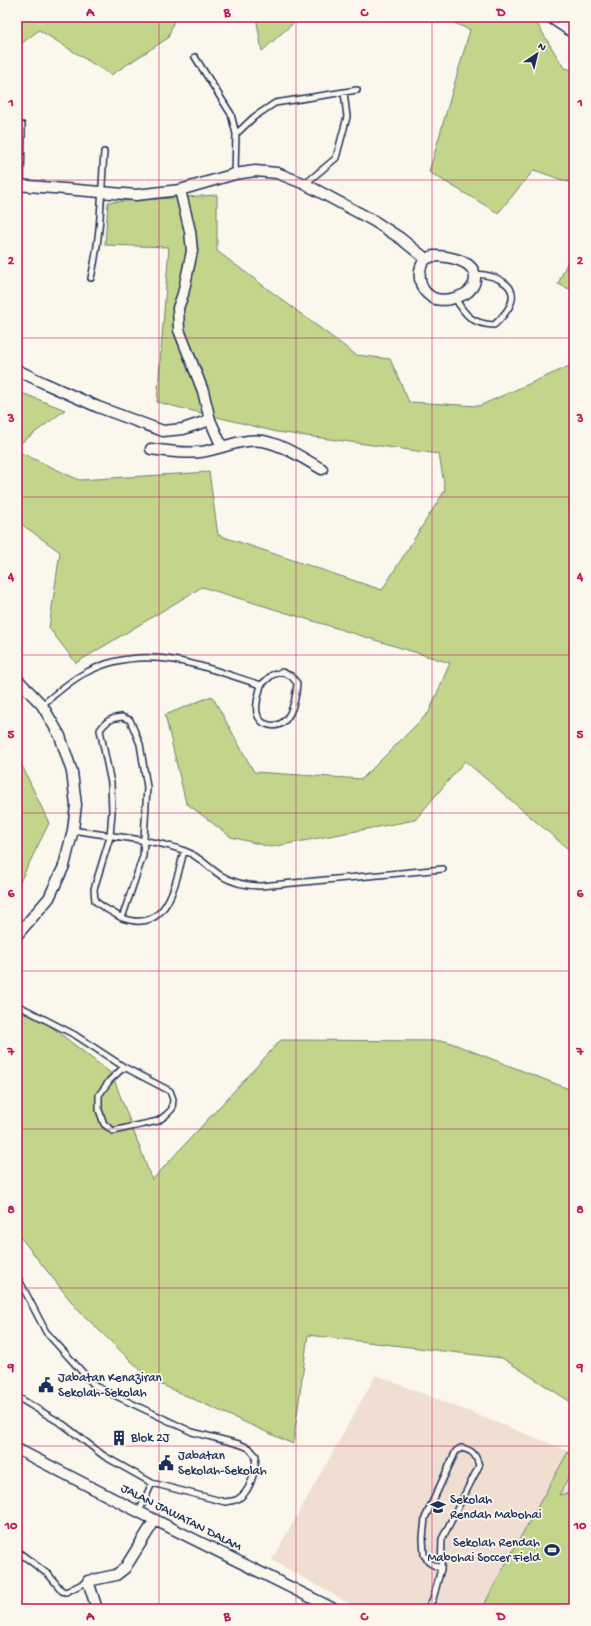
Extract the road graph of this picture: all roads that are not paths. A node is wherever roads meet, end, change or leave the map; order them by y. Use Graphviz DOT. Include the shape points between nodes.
graph roads {
  1 [pos="550,17"];
  2 [pos="574,33"];
  3 [pos="195,57"];
  4 [pos="357,90"];
  5 [pos="344,92"];
  6 [pos="22,125"];
  7 [pos="236,134"];
  8 [pos="104,152"];
  9 [pos="235,174"];
  10 [pos="305,184"];
  11 [pos="19,185"];
  12 [pos="180,190"];
  13 [pos="101,191"];
  14 [pos="426,260"];
  15 [pos="475,274"];
  16 [pos="91,278"];
  17 [pos="455,298"];
  18 [pos="17,370"];
  19 [pos="210,420"];
  20 [pos="222,447"];
  21 [pos="151,449"];
  22 [pos="322,469"];
  23 [pos="17,679"];
  24 [pos="261,686"];
  25 [pos="42,705"];
  26 [pos="73,830"];
  27 [pos="110,837"];
  28 [pos="145,841"];
  29 [pos="184,850"];
  30 [pos="443,869"];
  31 [pos="122,918"];
  32 [pos="17,935"];
  33 [pos="17,1005"];
  34 [pos="124,1067"];
  35 [pos="17,1276"];
  36 [pos="17,1395"];
  37 [pos="17,1449"];
  38 [pos="152,1483"];
  39 [pos="139,1512"];
  40 [pos="155,1520"];
  41 [pos="17,1551"];
  42 [pos="441,1569"];
  43 [pos="88,1581"];
  44 [pos="331,1608"];
  45 [pos="96,1609"];
  46 [pos="427,1609"];
  1 -- 2 [label="street"];
  3 -- 7 [label="lane" via="231,114"];
  4 -- 5 [label="lane"];
  5 -- 7 [label="lane" via="275,103 254,117"];
  5 -- 10 [label="lane" via="347,117 336,158"];
  6 -- 11 [label="lane"];
  7 -- 9 [label="lane"];
  8 -- 13 [label="lane"];
  9 -- 10 [label="street" via="255,171 277,173"];
  9 -- 12 [label="street"];
  10 -- 14 [label="street" via="380,225"];
  11 -- 13 [label="street"];
  12 -- 13 [label="street" via="136,195"];
  12 -- 19 [label="street" via="192,251 178,308 179,330 203,391"];
  13 -- 16 [label="lane" via="100,231"];
  14 -- 15 [label="street" via="433,256 444,256 469,266"];
  14 -- 17 [label="street" via="421,267 422,288 430,297 441,300"];
  15 -- 17 [label="street" via="472,288"];
  15 -- 17 [label="lane" via="495,276 505,282 511,290 512,304 499,322 484,325 473,320 464,313"];
  18 -- 19 [label="street" via="98,407 162,431 183,429"];
  19 -- 20 [label="street"];
  20 -- 21 [label="street" via="200,452"];
  20 -- 22 [label="street" via="245,440 264,441"];
  23 -- 25 [label="street"];
  24 -- 24 [label="lane" via="272,675 282,672 291,676 297,683 288,718 282,725 274,727 263,723 257,714"];
  24 -- 25 [label="lane" via="192,664 160,657 136,657 110,661 86,672"];
  25 -- 26 [label="street" via="60,736 72,772 76,805"];
  26 -- 27 [label="lane"];
  26 -- 32 [label="street" via="64,866 49,898"];
  27 -- 28 [label="lane"];
  27 -- 28 [label="lane" via="111,782 100,730 106,722 122,717 130,720 134,727 145,765"];
  27 -- 31 [label="lane" via="94,895 103,907"];
  28 -- 29 [label="lane"];
  28 -- 31 [label="lane" via="143,856"];
  29 -- 30 [label="lane" via="220,875 235,883 249,886"];
  29 -- 31 [label="lane" via="175,884 162,910 142,922"];
  33 -- 34 [label="lane" via="75,1035"];
  34 -- 34 [label="lane" via="170,1091 173,1099 172,1109 158,1121 113,1131 104,1124 99,1110 99,1095"];
  35 -- 38 [label="lane" via="46,1332 95,1386 192,1432 240,1444 249,1448 256,1456 255,1468 246,1491 237,1500 225,1502"];
  36 -- 38 [label="lane" via="64,1425 104,1456"];
  37 -- 39 [label="street, JALAN JAWATAN DALAM"];
  38 -- 39 [label="lane"];
  39 -- 40 [label="street, JALAN JAWATAN DALAM"];
  40 -- 43 [label="street" via="125,1568 116,1575"];
  40 -- 44 [label="street, JALAN JAWATAN DALAM"];
  41 -- 43 [label="lane" via="49,1575 62,1591 66,1592"];
  42 -- 42 [label="lane" via="430,1563 424,1555 425,1518 456,1451 461,1448 469,1449 476,1456 479,1466 442,1539"];
  42 -- 46 [label="lane" via="433,1599"];
  43 -- 45 [label="street"];
}
